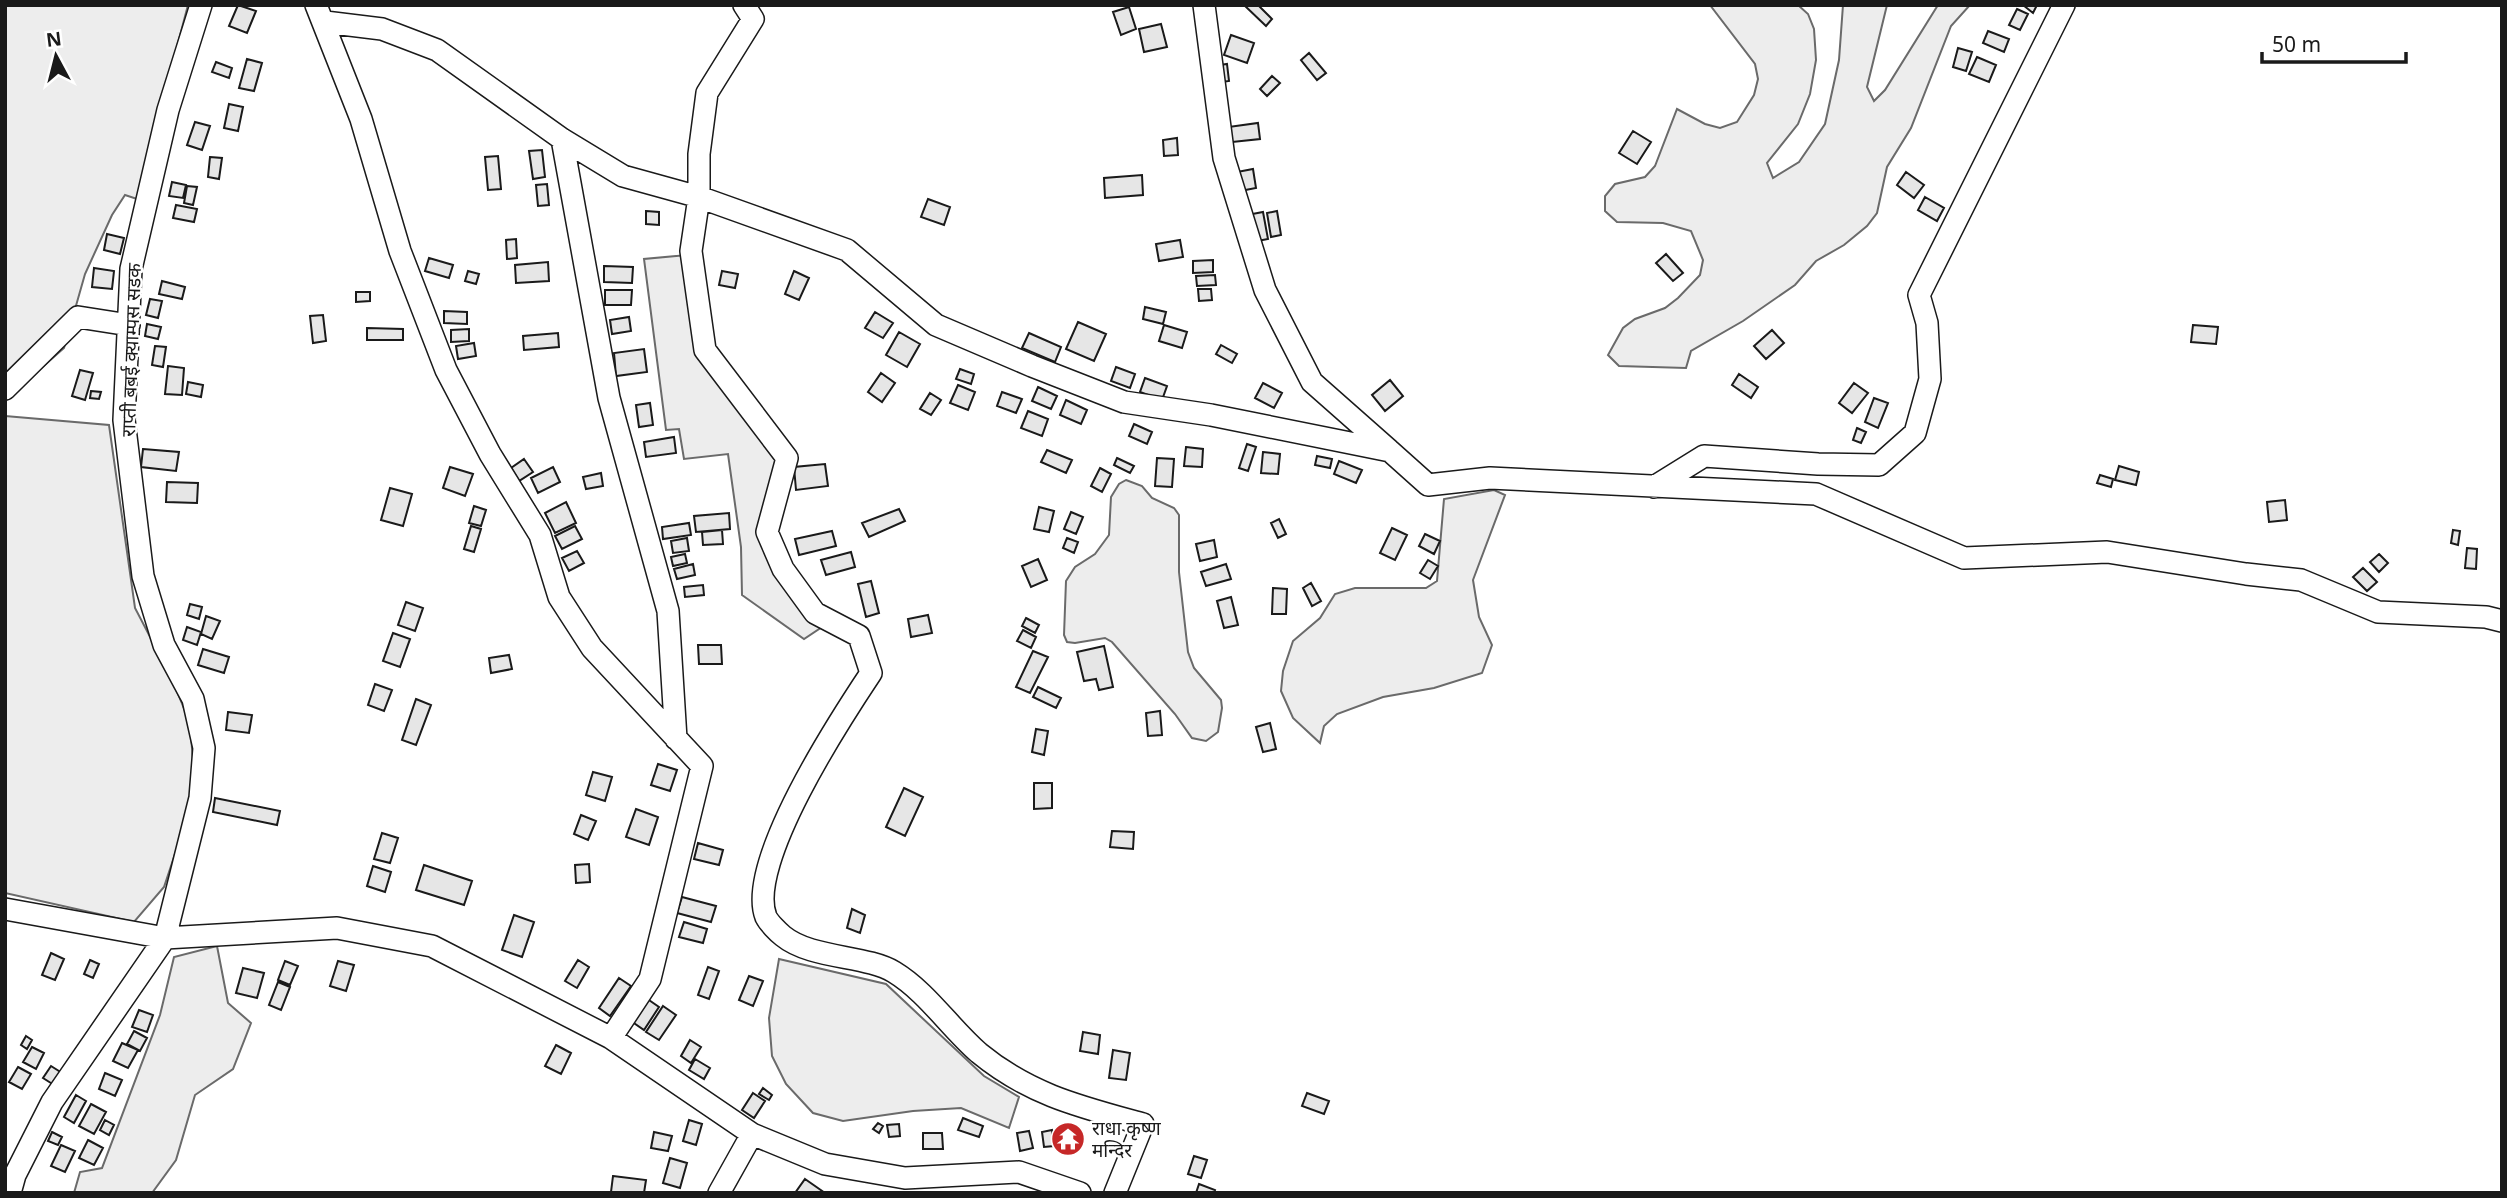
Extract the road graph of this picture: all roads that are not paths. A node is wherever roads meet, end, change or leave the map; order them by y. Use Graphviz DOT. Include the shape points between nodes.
graph roads {
  1 [pos="201,5"];
  2 [pos="744,5"];
  3 [pos="2064,5"];
  4 [pos="1205,6"];
  5 [pos="320,14"];
  6 [pos="562,139"];
  7 [pos="699,197"];
  8 [pos="129,325"];
  9 [pos="5,389"];
  10 [pos="1390,452"];
  11 [pos="1654,487"];
  12 [pos="2502,621"];
  13 [pos="676,739"];
  14 [pos="5,909"];
  15 [pos="165,938"];
  16 [pos="611,1038"];
  17 [pos="752,1134"];
  18 [pos="10,1193"];
  19 [pos="719,1193"];
  20 [pos="1080,1193"];
  21 [pos="1115,1193"];
  1 -- 8 [label="street, राप्ती बबई क्याम्पस सडक" via="145,196 131,268"];
  2 -- 7 [label="street" via="753,19 707,93"];
  3 -- 11 [label="street" via="1919,295 1927,323 1930,379 1915,433 1879,465 1704,456"];
  4 -- 10 [label="street" via="1224,158 1265,290 1312,382"];
  5 -- 6 [label="street" via="382,29 437,50"];
  5 -- 13 [label="street" via="361,119 400,251 446,370 540,535 559,597 592,648"];
  6 -- 7 [label="street" via="623,176"];
  6 -- 13 [label="street" via="609,398 668,611"];
  7 -- 10 [label="street" via="847,250 936,326 1124,402"];
  7 -- 21 [label="street" via="691,251 705,350 787,458 767,532 783,569 815,612 859,636 871,673 781,829 767,870 766,918 785,938 893,972 978,1052 1033,1088 1055,1100 1143,1124"];
  8 -- 9 [label="street" via="78,317"];
  8 -- 15 [label="street, राप्ती बबई क्याम्पस सडक" via="124,420 143,576 164,645 193,699 204,748 200,798"];
  10 -- 11 [label="street" via="1428,485 1490,478"];
  11 -- 12 [label="street" via="1816,494 1964,558 2107,552 2301,580 2378,612"];
  13 -- 16 [label="street" via="702,766 650,979"];
  14 -- 15 [label="street"];
  15 -- 16 [label="street" via="337,928 432,946"];
  15 -- 18 [label="street" via="52,1102"];
  16 -- 17 [label="street"];
  17 -- 19 [label="street"];
  17 -- 20 [label="street" via="825,1164 905,1178 1019,1172"];
}
